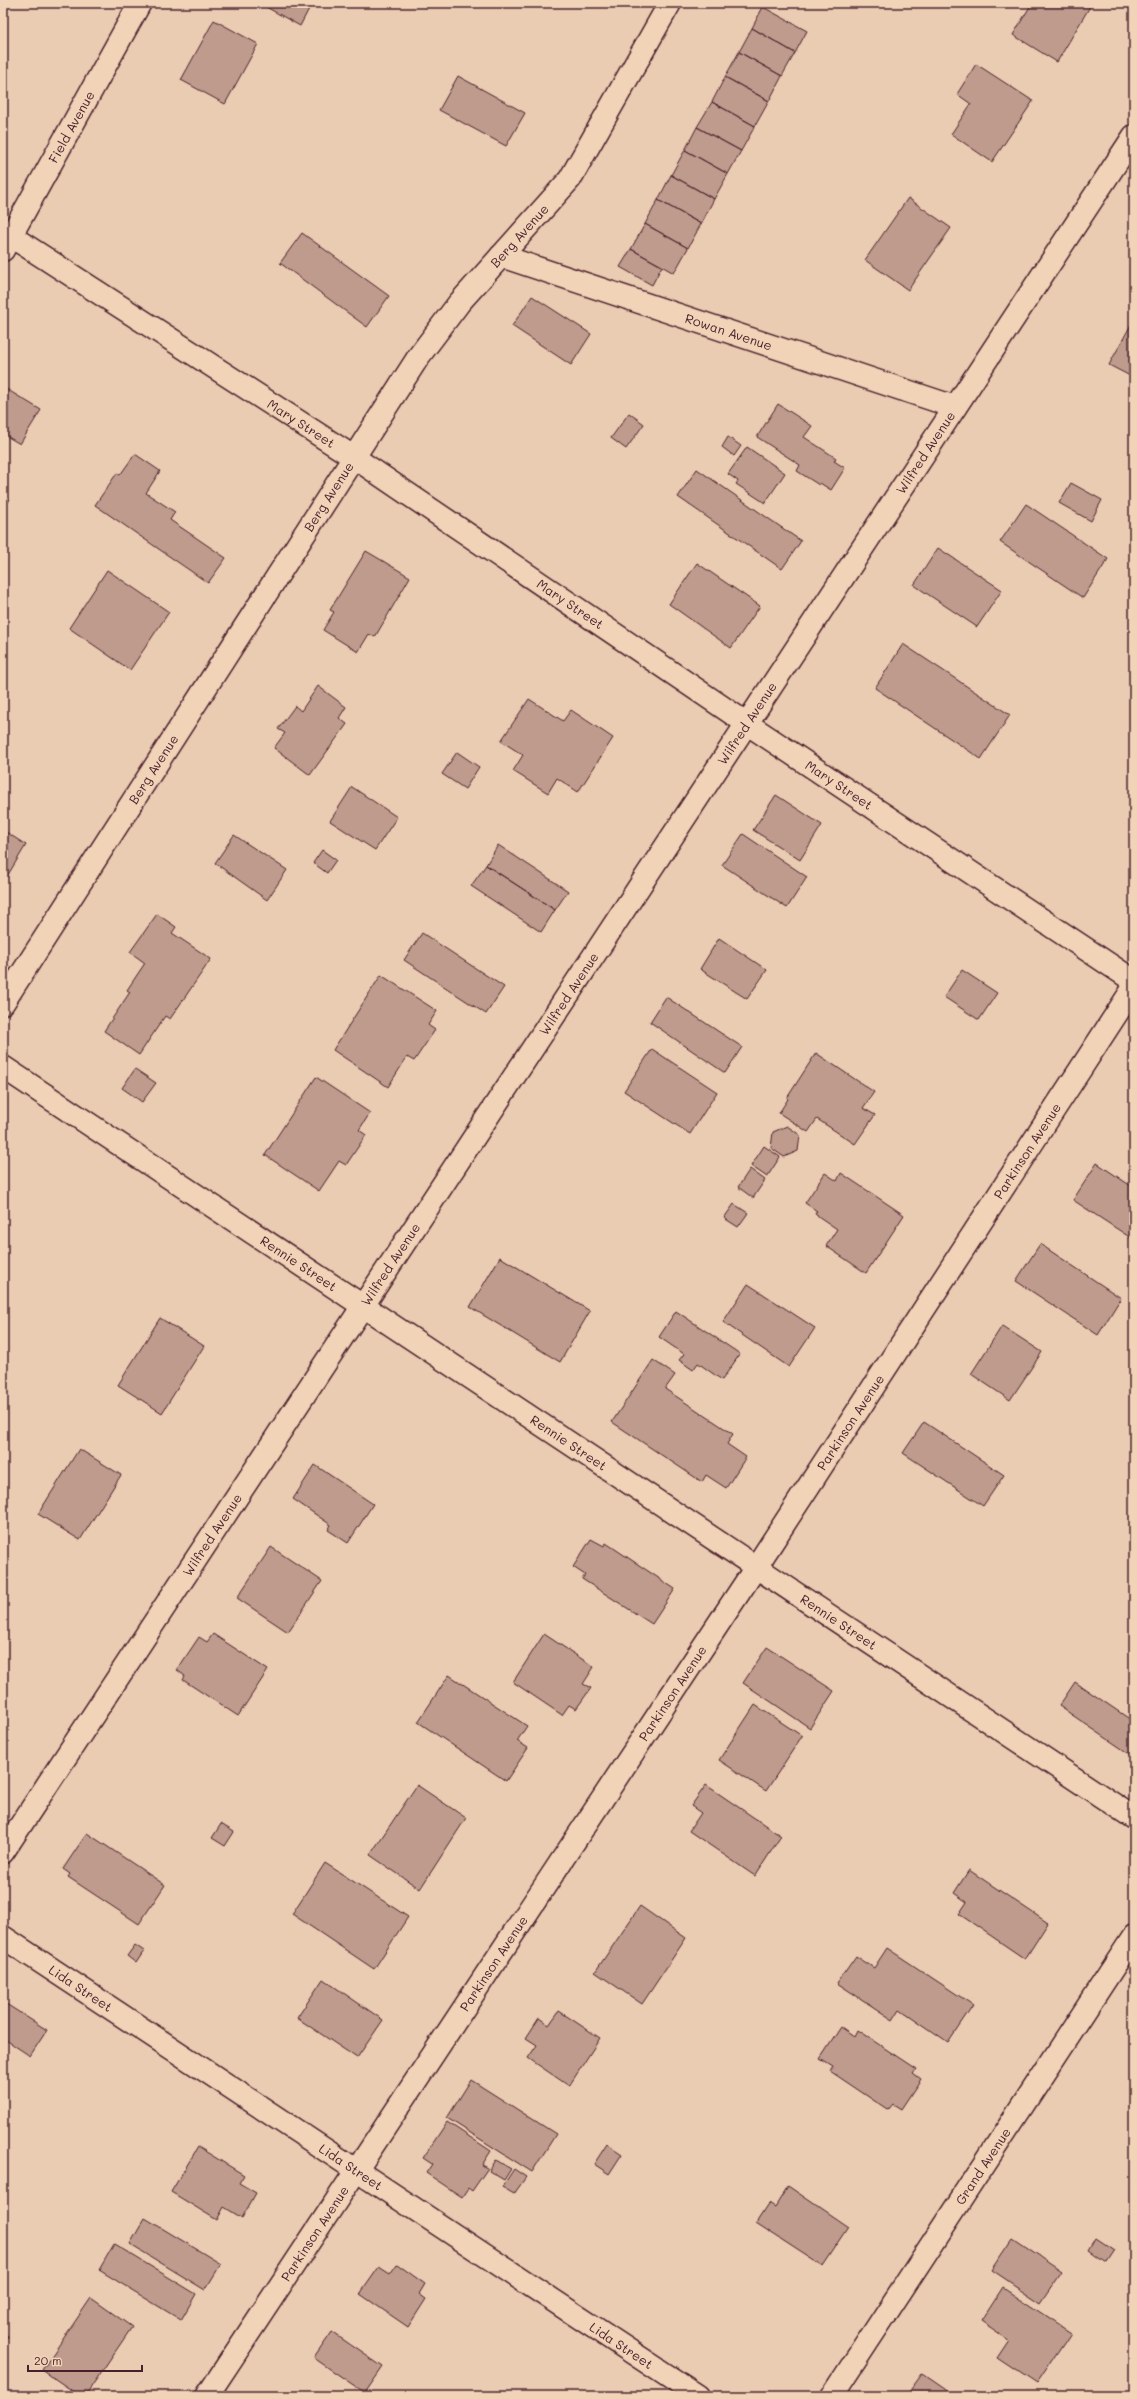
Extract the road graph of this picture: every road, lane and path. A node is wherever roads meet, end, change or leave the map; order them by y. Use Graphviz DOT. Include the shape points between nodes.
graph roads {
  1 [pos="140,3"];
  2 [pos="670,3"];
  3 [pos="1134,136"];
  4 [pos="6,239"];
  5 [pos="501,256"];
  6 [pos="955,408"];
  7 [pos="355,458"];
  8 [pos="746,723"];
  9 [pos="1134,981"];
  10 [pos="1134,987"];
  11 [pos="3,1003"];
  12 [pos="3,1067"];
  13 [pos="363,1306"];
  14 [pos="756,1567"];
  15 [pos="1134,1818"];
  16 [pos="3,1852"];
  17 [pos="1134,1936"];
  18 [pos="3,1937"];
  19 [pos="356,2170"];
  20 [pos="207,2396"];
  21 [pos="698,2396"];
  22 [pos="832,2396"];
  1 -- 4 [label="street, Field Avenue"];
  2 -- 5 [label="street, Berg Avenue" via="570,179"];
  3 -- 6 [label="street, Wilfred Avenue"];
  4 -- 7 [label="street, Mary Street"];
  5 -- 6 [label="street, Rowan Avenue"];
  5 -- 7 [label="street, Berg Avenue" via="459,303 419,356"];
  6 -- 8 [label="street, Wilfred Avenue"];
  7 -- 8 [label="street, Mary Street"];
  7 -- 11 [label="street, Berg Avenue"];
  8 -- 9 [label="street, Mary Street"];
  8 -- 13 [label="street, Wilfred Avenue"];
  10 -- 14 [label="street, Parkinson Avenue"];
  12 -- 13 [label="street, Rennie Street"];
  13 -- 14 [label="street, Rennie Street"];
  13 -- 16 [label="street, Wilfred Avenue"];
  14 -- 15 [label="street, Rennie Street"];
  14 -- 19 [label="street, Parkinson Avenue"];
  17 -- 22 [label="street, Grand Avenue"];
  18 -- 19 [label="street, Lida Street"];
  19 -- 20 [label="street, Parkinson Avenue"];
  19 -- 21 [label="street, Lida Street"];
}
